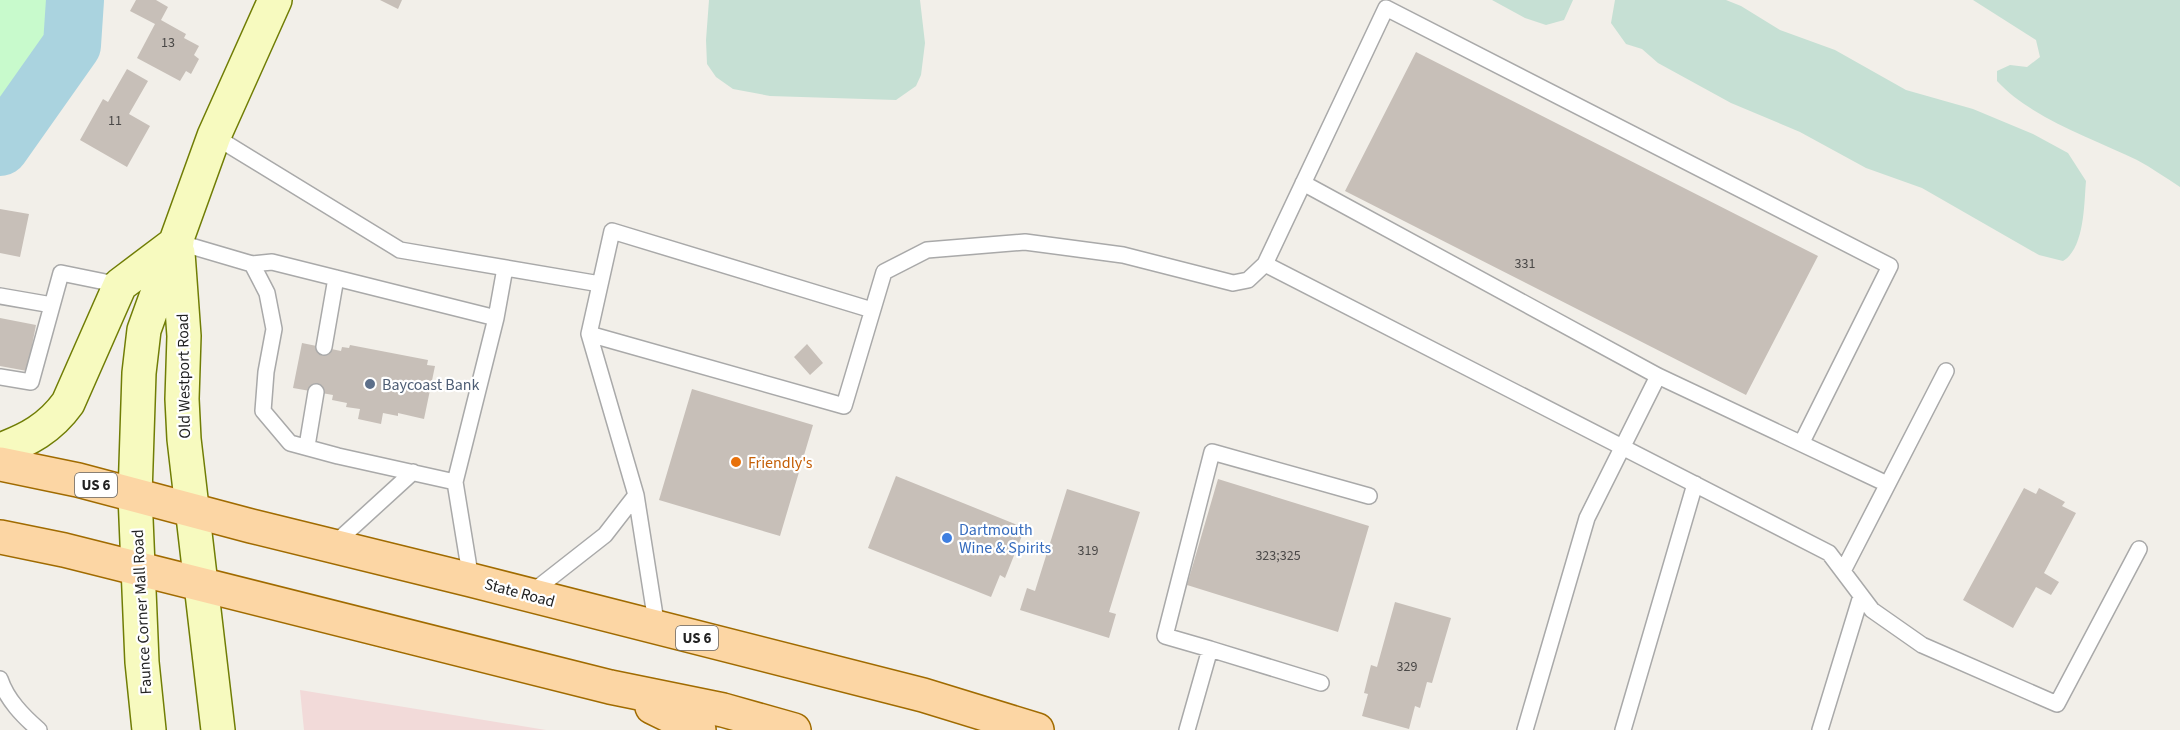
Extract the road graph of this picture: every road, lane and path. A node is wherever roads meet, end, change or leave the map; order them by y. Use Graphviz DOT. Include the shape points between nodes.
graph roads {
  1 [pos="275,0"];
  2 [pos="214,136"];
  3 [pos="1303,183"];
  4 [pos="177,242"];
  5 [pos="252,264"];
  6 [pos="1265,264"];
  7 [pos="505,268"];
  8 [pos="336,278"];
  9 [pos="600,284"];
  10 [pos="120,285"];
  11 [pos="0,296"];
  12 [pos="52,305"];
  13 [pos="872,310"];
  14 [pos="496,318"];
  15 [pos="589,333"];
  16 [pos="324,347"];
  17 [pos="1946,371"];
  18 [pos="1659,376"];
  19 [pos="0,377"];
  20 [pos="316,392"];
  21 [pos="1802,442"];
  22 [pos="307,446"];
  23 [pos="1623,447"];
  24 [pos="0,450"];
  25 [pos="0,464"];
  26 [pos="413,472"];
  27 [pos="454,482"];
  28 [pos="1695,484"];
  29 [pos="1887,484"];
  30 [pos="135,495"];
  31 [pos="636,495"];
  32 [pos="1369,496"];
  33 [pos="192,509"];
  34 [pos="0,537"];
  35 [pos="333,545"];
  36 [pos="2139,549"];
  37 [pos="137,568"];
  38 [pos="1843,571"];
  39 [pos="471,580"];
  40 [pos="201,584"];
  41 [pos="529,595"];
  42 [pos="1861,596"];
  43 [pos="657,628"];
  44 [pos="1210,649"];
  45 [pos="0,679"];
  46 [pos="1321,683"];
  47 [pos="610,687"];
  48 [pos="39,730"];
  49 [pos="149,730"];
  50 [pos="218,730"];
  51 [pos="699,730"];
  52 [pos="794,730"];
  53 [pos="1037,730"];
  54 [pos="1187,730"];
  55 [pos="1525,730"];
  56 [pos="1623,730"];
  57 [pos="1820,730"];
  1 -- 2 [label="main road, Old Westport Road"];
  2 -- 4 [label="main road, Old Westport Road"];
  2 -- 7 [label="lane" via="400,250"];
  3 -- 6 [label="lane"];
  3 -- 18 [label="lane"];
  3 -- 21 [label="lane" via="1386,9 1890,266"];
  4 -- 5 [label="lane"];
  4 -- 10 [label="main road"];
  4 -- 30 [label="main road, Old Westport Road" via="144,330"];
  4 -- 33 [label="main road, Old Westport Road" via="184,336 183,419"];
  5 -- 8 [label="lane" via="272,262"];
  5 -- 22 [label="lane" via="267,293 274,329 263,411 290,443"];
  6 -- 13 [label="lane" via="1248,280 1233,284 1123,255 1025,242 927,250 884,272"];
  6 -- 23 [label="lane"];
  7 -- 9 [label="lane"];
  7 -- 14 [label="lane"];
  8 -- 14 [label="lane"];
  8 -- 16 [label="lane"];
  9 -- 13 [label="lane" via="612,231"];
  9 -- 15 [label="lane"];
  10 -- 12 [label="lane" via="61,273"];
  10 -- 24 [label="main road" via="64,408 36,434"];
  11 -- 12 [label="lane"];
  12 -- 19 [label="lane" via="32,382"];
  13 -- 15 [label="lane" via="844,406"];
  14 -- 27 [label="lane"];
  15 -- 31 [label="lane"];
  17 -- 29 [label="lane"];
  18 -- 21 [label="lane"];
  18 -- 23 [label="lane"];
  20 -- 22 [label="lane"];
  21 -- 29 [label="lane"];
  22 -- 26 [label="lane"];
  23 -- 28 [label="lane"];
  23 -- 55 [label="lane" via="1587,518"];
  25 -- 30 [label="main road, State Road / US 6"];
  26 -- 27 [label="lane"];
  26 -- 35 [label="lane"];
  27 -- 39 [label="lane"];
  28 -- 38 [label="lane" via="1829,553"];
  28 -- 56 [label="lane"];
  29 -- 38 [label="lane"];
  30 -- 33 [label="main road, State Road / US 6"];
  30 -- 37 [label="main road, Faunce Corner Mall Road"];
  31 -- 41 [label="lane" via="604,535"];
  31 -- 43 [label="lane"];
  32 -- 44 [label="lane" via="1212,452 1165,636"];
  33 -- 35 [label="main road, State Road / US 6"];
  33 -- 40 [label="main road"];
  34 -- 37 [label="main road"];
  35 -- 39 [label="main road, State Road / US 6"];
  36 -- 42 [label="lane" via="2057,704 1922,645 1872,610"];
  37 -- 40 [label="main road"];
  37 -- 49 [label="main road, Faunce Corner Mall Road"];
  38 -- 42 [label="lane"];
  39 -- 41 [label="main road, State Road / US 6"];
  40 -- 47 [label="main road"];
  40 -- 50 [label="main road"];
  41 -- 43 [label="main road, State Road / US 6"];
  42 -- 57 [label="lane"];
  43 -- 53 [label="main road, State Road / US 6" via="923,695"];
  44 -- 46 [label="lane"];
  44 -- 54 [label="lane"];
  45 -- 48 [label="lane" via="23,715"];
  47 -- 51 [label="main road"];
  47 -- 52 [label="main road" via="723,710"];
}
